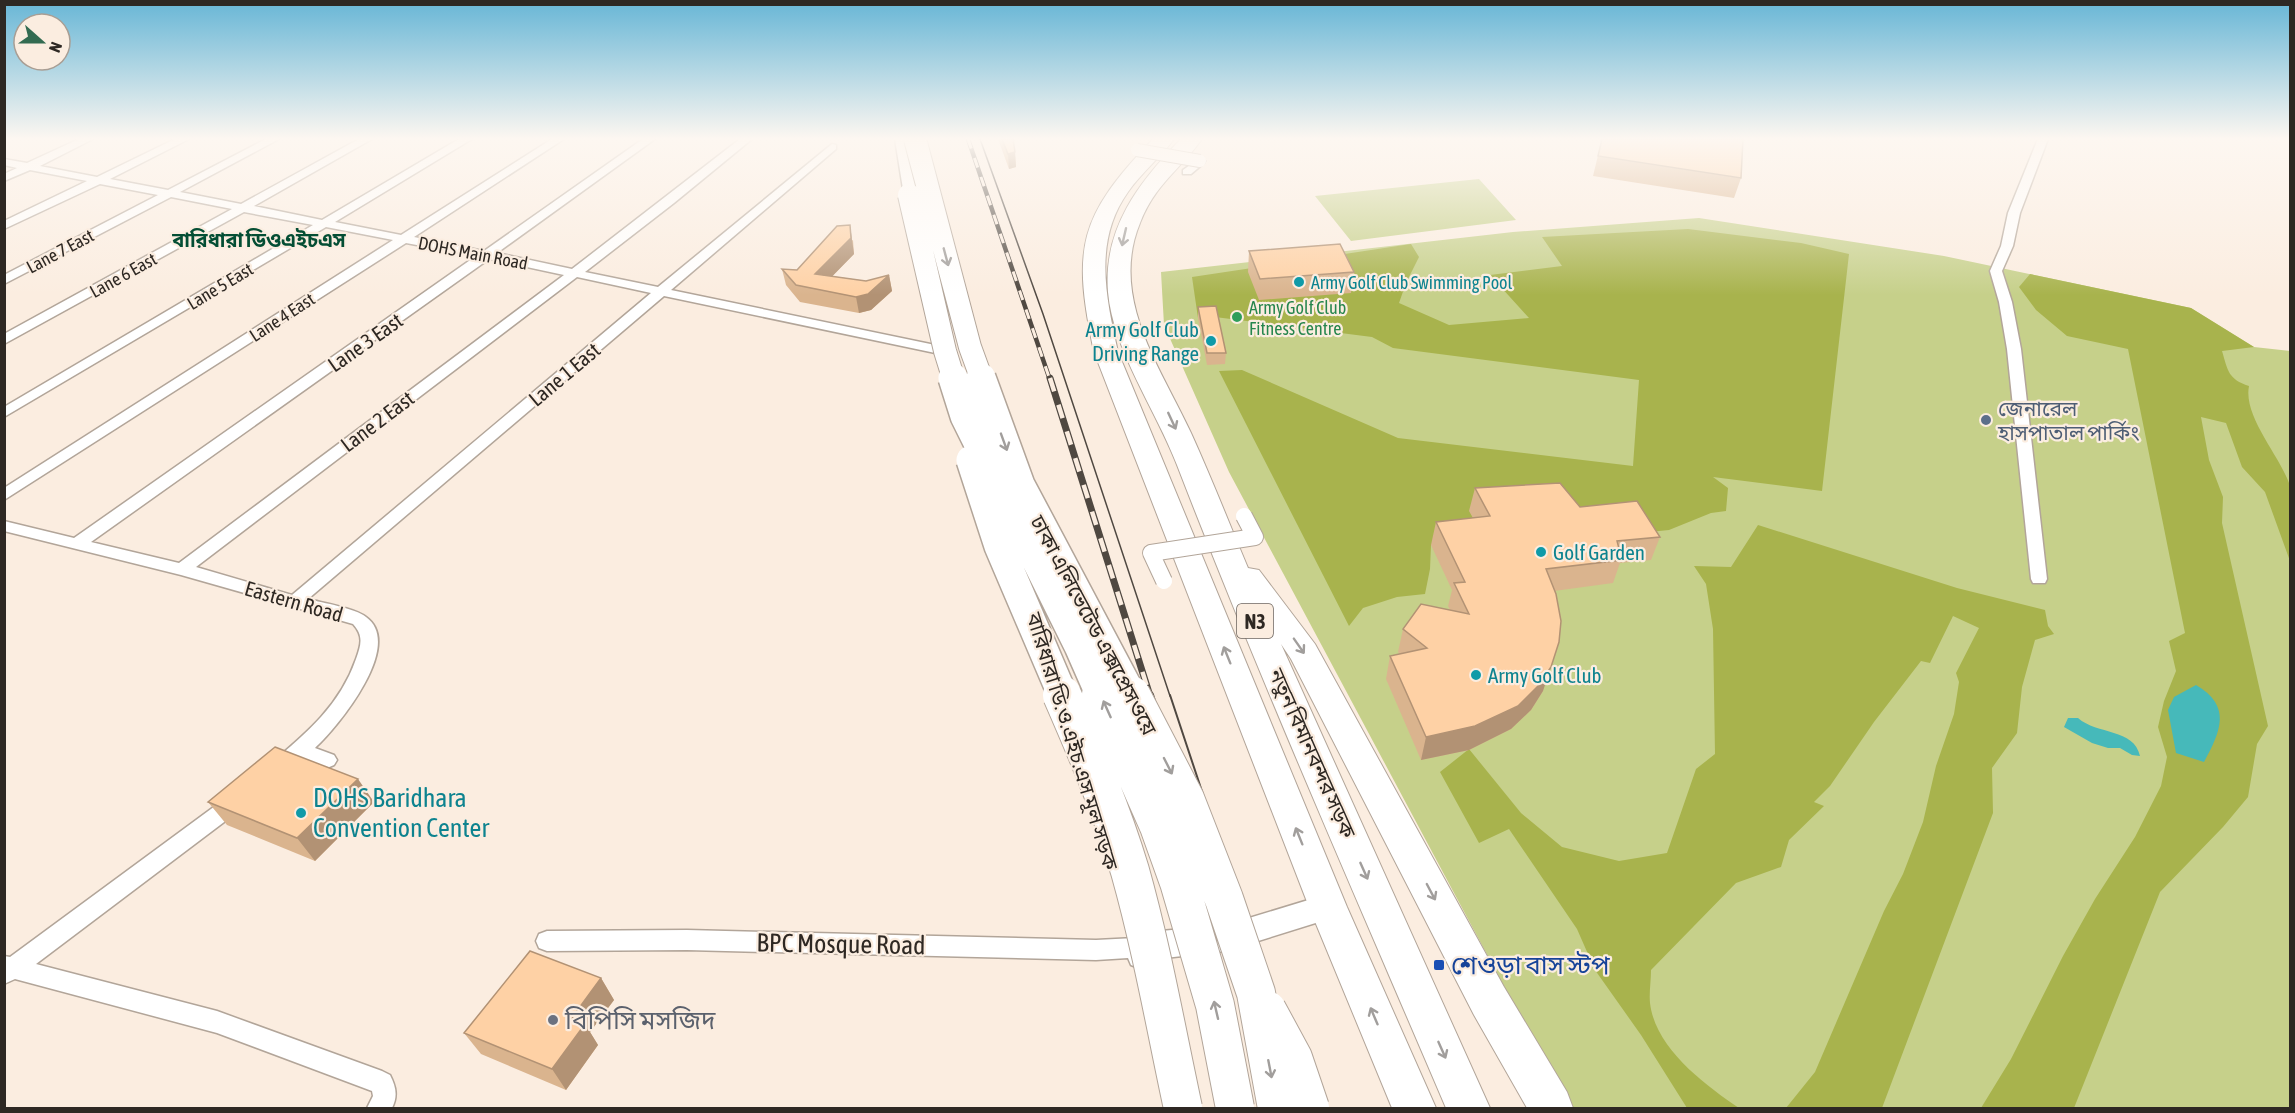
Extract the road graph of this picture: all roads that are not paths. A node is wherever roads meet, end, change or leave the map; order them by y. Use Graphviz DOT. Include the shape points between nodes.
graph roads {
  1 [pos="76,191"];
  2 [pos="149,191"];
  3 [pos="175,191"];
  4 [pos="274,191"];
  5 [pos="380,191"];
  6 [pos="478,191"];
  7 [pos="577,191"];
  8 [pos="682,191"];
  9 [pos="780,191"];
  10 [pos="908,191"];
  11 [pos="911,191"];
  12 [pos="929,191"];
  13 [pos="1117,191"];
  14 [pos="1147,191"];
  15 [pos="2023,191"];
  16 [pos="167,195"];
  17 [pos="243,208"];
  18 [pos="325,224"];
  19 [pos="4,226"];
  20 [pos="403,239"];
  21 [pos="488,255"];
  22 [pos="572,274"];
  23 [pos="4,280"];
  24 [pos="663,291"];
  25 [pos="4,340"];
  26 [pos="940,350"];
  27 [pos="4,413"];
  28 [pos="965,416"];
  29 [pos="4,495"];
  30 [pos="1244,516"];
  31 [pos="4,526"];
  32 [pos="78,543"];
  33 [pos="1224,550"];
  34 [pos="182,569"];
  35 [pos="2039,579"];
  36 [pos="1164,581"];
  37 [pos="295,601"];
  38 [pos="300,750"];
  39 [pos="327,760"];
  40 [pos="267,778"];
  41 [pos="250,792"];
  42 [pos="1328,907"];
  43 [pos="546,941"];
  44 [pos="1135,948"];
  45 [pos="7,969"];
  46 [pos="1256,993"];
  47 [pos="379,1108"];
  48 [pos="1170,1108"];
  49 [pos="1183,1108"];
  50 [pos="1235,1108"];
  51 [pos="1277,1108"];
  52 [pos="1310,1108"];
  53 [pos="1414,1108"];
  54 [pos="1468,1108"];
  55 [pos="1551,1108"];
  1 -- 19 [label="street"];
  2 -- 16 [label="street, DOHS Main Road"];
  3 -- 16 [label="street, Lane 7 East"];
  4 -- 17 [label="street, Lane 6 East"];
  5 -- 18 [label="street, Lane 5 East"];
  6 -- 20 [label="street, Lane 4 East"];
  7 -- 21 [label="street, Lane 3 East"];
  8 -- 22 [label="street, Lane 2 East"];
  9 -- 24 [label="street, Lane 1 East"];
  10 -- 28 [label="highway, ঢাকা এলিভেটেড এক্সপ্রেসওয়ে, bridge" via="945,351"];
  11 -- 26 [label="street, বারিধারা ডি.ও.এইচ.এস মূল সড়ক"];
  12 -- 46 [label="highway, ঢাকা এলিভেটেড এক্সপ্রেসওয়ে, one-way, bridge" via="970,347 1020,485 1185,800"];
  42 -- 13 [label="highway, নতুন বিমানবন্দর সড়ক / N3, one-way" via="1106,352 1092,262 1098,224"];
  14 -- 33 [label="highway, নতুন বিমানবন্দর সড়ক / N3, one-way" via="1131,214 1123,239 1120,295 1128,324 1183,444"];
  15 -- 35 [label="street" via="1996,271 2006,297 2012,333"];
  16 -- 17 [label="street, DOHS Main Road"];
  16 -- 23 [label="street, Lane 7 East"];
  17 -- 18 [label="street, DOHS Main Road"];
  17 -- 25 [label="street, Lane 6 East"];
  18 -- 20 [label="street, DOHS Main Road"];
  18 -- 27 [label="street, Lane 5 East"];
  20 -- 21 [label="street, DOHS Main Road"];
  20 -- 29 [label="street, Lane 4 East"];
  21 -- 22 [label="street, DOHS Main Road"];
  21 -- 32 [label="street, Lane 3 East"];
  22 -- 24 [label="street, DOHS Main Road"];
  22 -- 34 [label="street, Lane 2 East"];
  24 -- 26 [label="street, DOHS Main Road"];
  24 -- 37 [label="street, Lane 1 East"];
  26 -- 44 [label="street, বারিধারা ডি.ও.এইচ.এস মূল সড়ক" via="1019,561"];
  28 -- 49 [label="highway, bridge" via="963,434 999,546 1086,750 1129,868"];
  50 -- 28 [label="highway, ঢাকা এলিভেটেড এক্সপ্রেসওয়ে, one-way, bridge" via="1215,1005 1159,826 1079,646"];
  30 -- 36 [label="street, bridge" via="1255,537 1151,553"];
  31 -- 32 [label="street, Eastern Road"];
  32 -- 34 [label="street, Eastern Road"];
  33 -- 54 [label="highway, নতুন বিমানবন্দর সড়ক / N3, one-way"];
  33 -- 55 [label="highway, one-way" via="1304,652"];
  34 -- 37 [label="street, Eastern Road"];
  37 -- 38 [label="street, Eastern Road" via="359,620 369,629 370,641 348,700"];
  38 -- 39 [label="street"];
  38 -- 40 [label="street, Eastern Road"];
  41 -- 45 [label="street"];
  42 -- 44 [label="street" via="1226,938"];
  53 -- 42 [label="highway, নতুন বিমানবন্দর সড়ক / N3, one-way"];
  43 -- 44 [label="street, BPC Mosque Road"];
  44 -- 48 [label="street" via="1145,973"];
  45 -- 47 [label="street" via="218,1022 382,1083 385,1098"];
  46 -- 51 [label="highway, ঢাকা এলিভেটেড এক্সপ্রেসওয়ে, one-way, bridge"];
  46 -- 52 [label="highway, bridge" via="1281,1033 1304,1084"];
}
